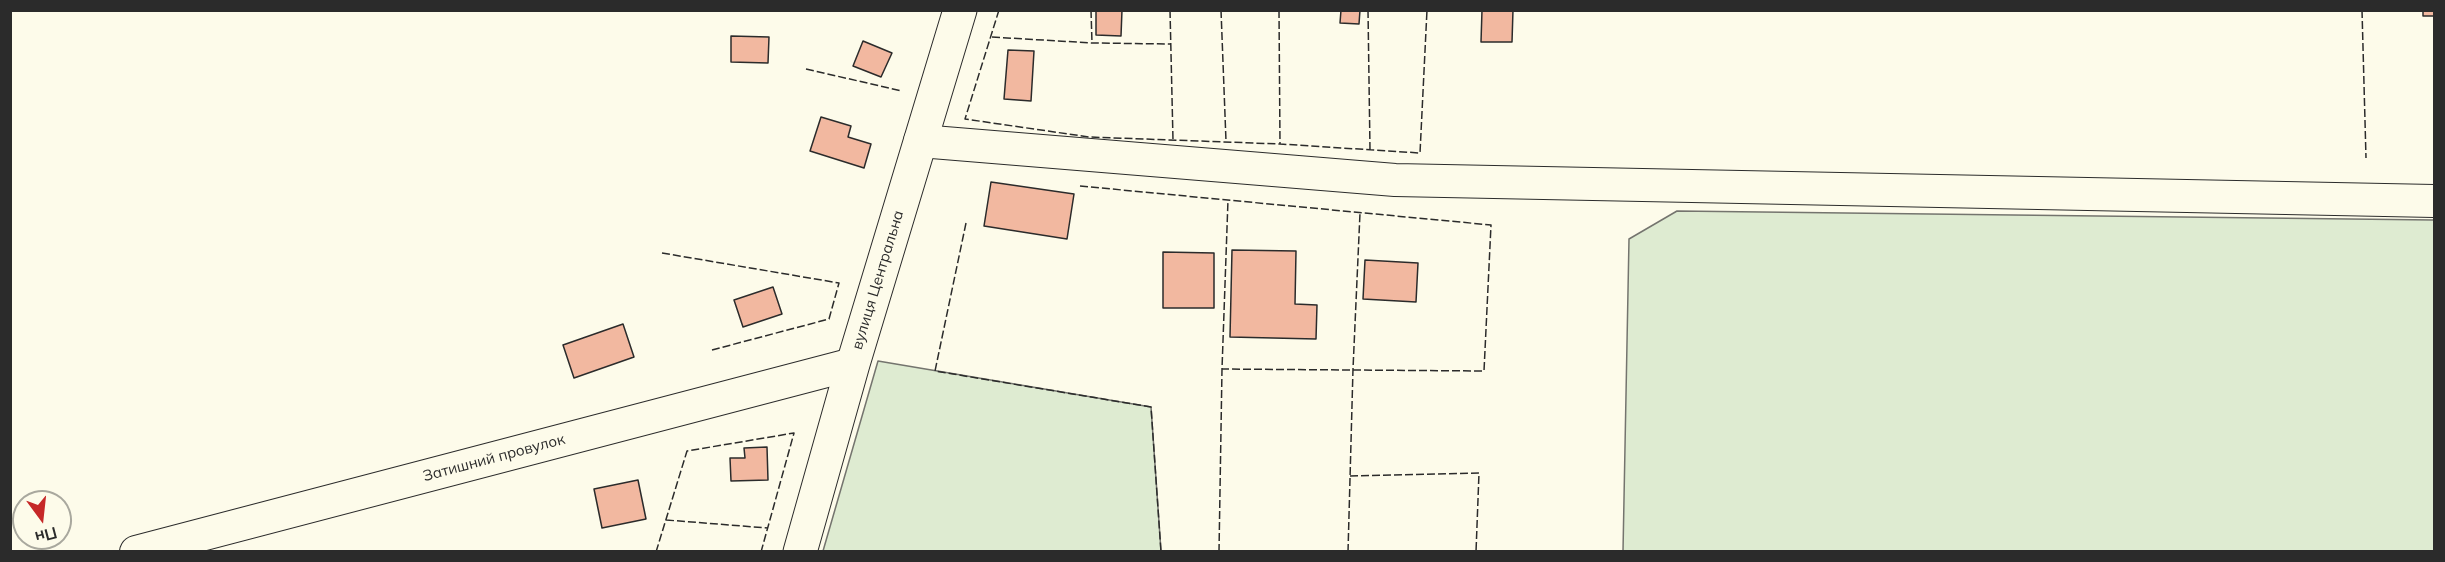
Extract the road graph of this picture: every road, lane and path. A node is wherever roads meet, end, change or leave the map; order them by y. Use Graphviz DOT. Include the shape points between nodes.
graph roads {
  1 [pos="960,10"];
  2 [pos="920,141"];
  3 [pos="2434,201"];
  4 [pos="853,364"];
  5 [pos="136,552"];
  6 [pos="800,552"];
  1 -- 2 [label="main road, вулиця Центральна"];
  2 -- 3 [label="street" via="1395,180"];
  2 -- 4 [label="main road, вулиця Центральна"];
  4 -- 5 [label="street, Затишний провулок"];
  4 -- 6 [label="main road, вулиця Центральна"];
}
